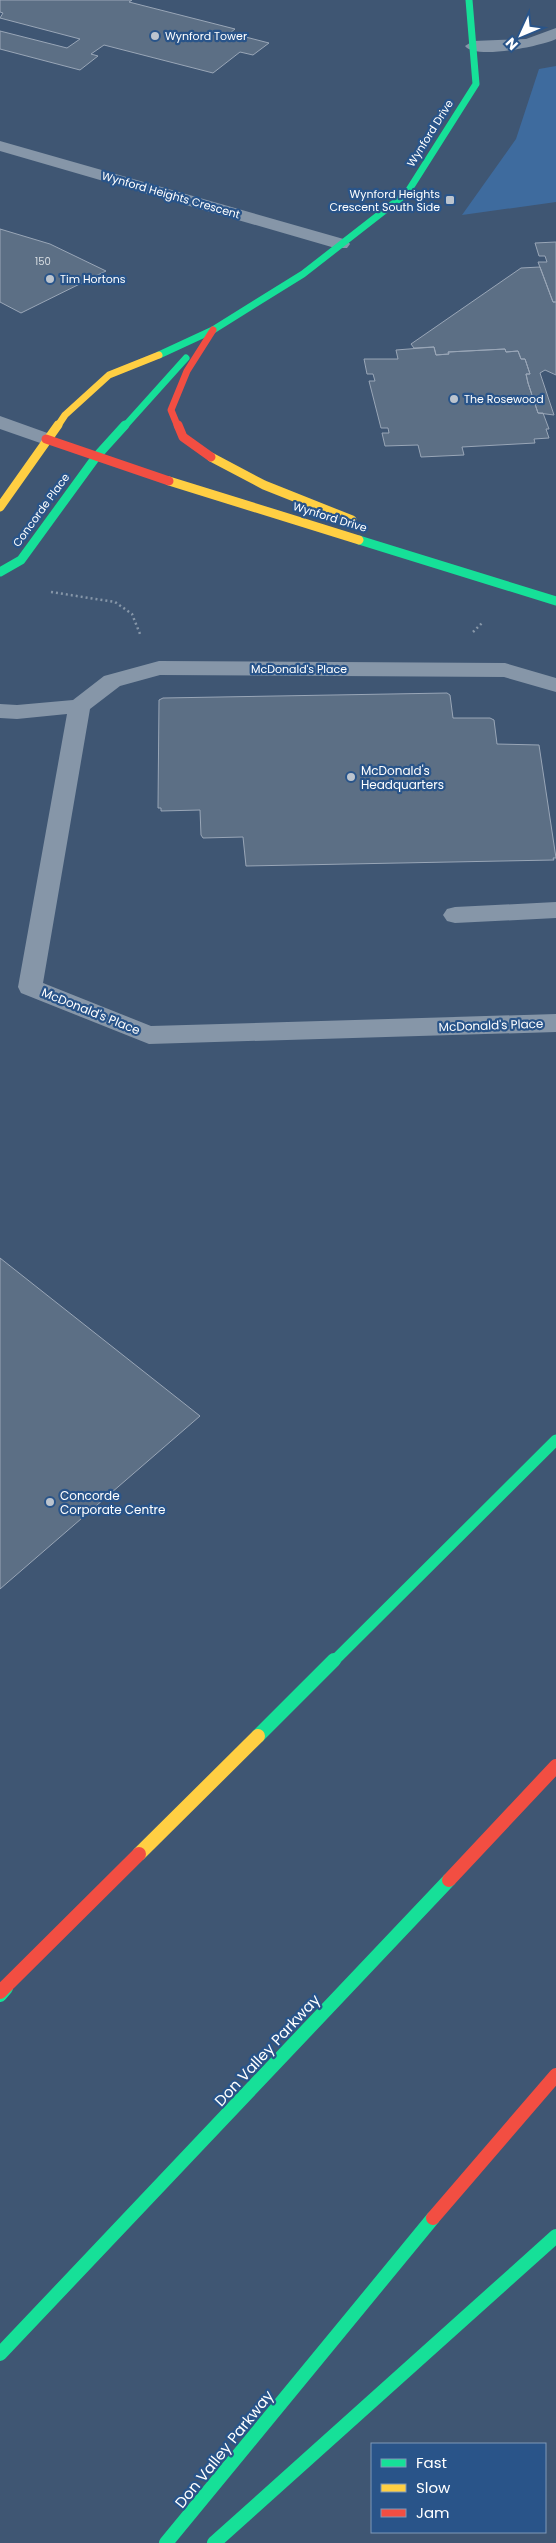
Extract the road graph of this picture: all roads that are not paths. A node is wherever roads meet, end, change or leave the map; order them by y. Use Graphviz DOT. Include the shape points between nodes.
graph roads {
  1 [pos="469,0"];
  2 [pos="556,33"];
  3 [pos="473,46"];
  4 [pos="0,146"];
  5 [pos="341,244"];
  6 [pos="213,330"];
  7 [pos="0,422"];
  8 [pos="46,439"];
  9 [pos="96,457"];
  10 [pos="0,507"];
  11 [pos="364,525"];
  12 [pos="400,540"];
  13 [pos="0,572"];
  14 [pos="526,591"];
  15 [pos="556,601"];
  16 [pos="556,685"];
  17 [pos="79,706"];
  18 [pos="0,710"];
  19 [pos="556,910"];
  20 [pos="456,915"];
  21 [pos="556,1023"];
  22 [pos="556,1440"];
  23 [pos="556,1766"];
  24 [pos="2,1991"];
  25 [pos="556,2075"];
  26 [pos="556,2236"];
  27 [pos="0,2354"];
  28 [pos="166,2543"];
  29 [pos="214,2543"];
  1 -- 3 [label="main road, Wynford Drive"];
  2 -- 3 [label="street" via="543,40 515,45"];
  3 -- 5 [label="main road, Wynford Drive" via="476,84 406,193"];
  4 -- 5 [label="street, Wynford Heights Crescent"];
  5 -- 6 [label="main road, Wynford Drive" via="303,274"];
  6 -- 8 [label="main road, Wynford Drive" via="109,375 65,415"];
  6 -- 9 [label="main road, Wynford Drive"];
  6 -- 11 [label="main road" via="187,371 172,410 184,437 208,455 264,485"];
  7 -- 8 [label="street"];
  8 -- 9 [label="main road, Wynford Drive"];
  8 -- 10 [label="main road"];
  9 -- 13 [label="main road, Concorde Place" via="21,560"];
  9 -- 14 [label="main road, Wynford Drive"];
  12 -- 14 [label="main road"];
  14 -- 15 [label="main road, Wynford Drive"];
  16 -- 17 [label="street, McDonald's Place" via="505,670 159,668 112,681"];
  17 -- 18 [label="street" via="17,712"];
  17 -- 21 [label="street, McDonald's Place" via="30,986 149,1035"];
  19 -- 20 [label="street"];
  22 -- 24 [label="main road"];
  23 -- 27 [label="main road, Don Valley Parkway"];
  25 -- 28 [label="main road, Don Valley Parkway" via="426,2226"];
  26 -- 29 [label="main road"];
}
